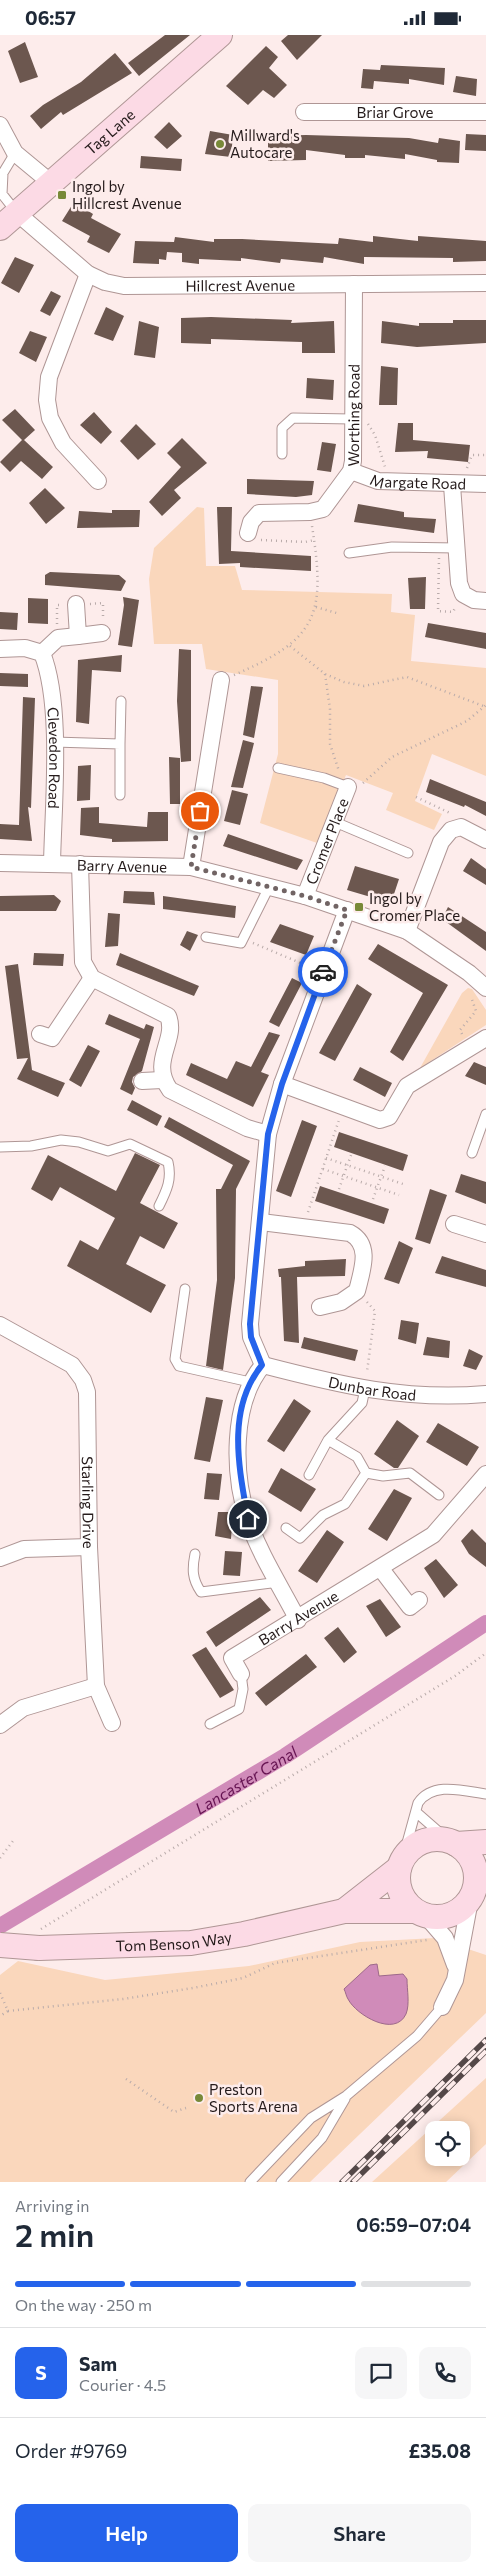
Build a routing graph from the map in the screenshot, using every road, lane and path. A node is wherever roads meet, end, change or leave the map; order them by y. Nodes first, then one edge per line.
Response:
1 (220, 35) edge
2 (304, 112) dead end
3 (486, 113) edge
4 (0, 125) edge
5 (15, 153) junction
6 (50, 182) junction
7 (9, 221) edge
8 (88, 274) junction
9 (486, 283) edge
10 (354, 284) junction
11 (352, 419) junction
12 (282, 454) dead end
13 (486, 455) edge
14 (351, 471) junction
15 (98, 481) dead end
16 (402, 481) junction
17 (457, 484) junction
18 (486, 484) edge
19 (310, 512) junction
20 (248, 533) joint
21 (314, 540) junction
22 (457, 548) junction
23 (349, 553) dead end
24 (486, 601) edge
25 (76, 604) dead end
26 (316, 607) junction
27 (340, 614) dead end
28 (102, 633) dead end
29 (78, 636) junction
30 (290, 646) junction
31 (0, 649) edge
32 (42, 653) junction
33 (324, 674) junction
34 (221, 680) joint
35 (121, 701) dead end
36 (485, 706) edge
37 (54, 742) junction
38 (120, 743) junction
39 (278, 768) dead end
40 (348, 787) junction
41 (120, 795) dead end
42 (416, 797) dead end
43 (335, 821) junction
44 (461, 827) junction
45 (486, 840) edge
46 (408, 853) dead end
47 (0, 863) edge
48 (52, 864) junction
49 (80, 864) junction
50 (191, 867) junction
51 (269, 887) junction
52 (305, 896) junction
53 (347, 910) junction
54 (407, 931) junction
55 (206, 937) dead end
56 (244, 939) junction
57 (323, 973) junction
58 (468, 973) junction
59 (92, 978) junction
60 (486, 988) edge
61 (40, 1034) dead end
62 (486, 1038) edge
63 (466, 1050) junction
64 (162, 1080) junction
65 (142, 1081) dead end
66 (282, 1084) junction
67 (344, 1107) junction
68 (486, 1114) edge
69 (268, 1134) junction
70 (0, 1147) edge
71 (472, 1153) dead end
72 (350, 1155) dead end
73 (326, 1158) junction
74 (347, 1165) junction
75 (386, 1166) dead end
76 (323, 1169) junction
77 (343, 1176) junction
78 (382, 1177) junction
79 (404, 1184) dead end
80 (377, 1188) junction
81 (339, 1189) dead end
82 (399, 1195) dead end
83 (373, 1199) dead end
84 (160, 1206) dead end
85 (261, 1222) junction
86 (454, 1222) dead end
87 (303, 1227) junction
88 (486, 1234) edge
89 (185, 1289) dead end
90 (357, 1291) junction
91 (320, 1307) dead end
92 (0, 1325) edge
93 (262, 1365) junction
94 (250, 1382) junction
95 (365, 1389) junction
96 (486, 1394) edge
97 (328, 1440) junction
98 (366, 1473) junction
99 (486, 1473) edge
100 (309, 1475) dead end
101 (439, 1495) dead end
102 (286, 1528) dead end
103 (89, 1547) junction
104 (195, 1554) dead end
105 (0, 1558) edge
106 (381, 1569) junction
107 (278, 1582) junction
108 (419, 1600) dead end
109 (298, 1620) junction
110 (486, 1653) edge
111 (241, 1674) joint
112 (96, 1686) junction
113 (112, 1723) dead end
114 (210, 1724) dead end
115 (0, 1725) edge
116 (486, 1794) edge
117 (416, 1813) junction
118 (13, 1841) dead end
119 (452, 1842) junction
120 (486, 1842) edge
121 (0, 1859) edge
122 (400, 1864) junction
123 (477, 1888) edge
124 (344, 1911) junction
125 (420, 1914) junction
126 (446, 1938) junction
127 (36, 1940) junction
128 (0, 1945) edge
129 (456, 1970) junction
130 (0, 1993) edge
131 (442, 2007) joint
132 (8, 2011) junction
133 (0, 2016) edge
134 (126, 2079) dead end
135 (346, 2097) junction
136 (186, 2108) dead end
137 (252, 2181) edge
138 (281, 2182) edge

1 - 6 main road, Tag Lane
2 - 3 street, Briar Grove
4 - 5 street
5 - 6 street
5 - 7 lane
6 - 7 main road, Tag Lane
7 - 8 street, Hillcrest Avenue
8 - 10 street, Hillcrest Avenue
8 - 15 street
9 - 10 street, Hillcrest Avenue
10 - 11 street, Worthing Road
11 - 12 lane
11 - 14 street, Worthing Road
11 - 16 path
13 - 17 path
14 - 16 street, Margate Road
14 - 19 street, Worthing Road
16 - 17 street, Margate Road
17 - 18 street, Margate Road
17 - 22 street
19 - 20 street, Worthing Road
19 - 21 path
20 - 21 path
21 - 26 path
22 - 23 lane
22 - 24 street
25 - 29 street
26 - 27 path
26 - 30 path
28 - 29 street
29 - 32 street
30 - 33 path
30 - 34 path
31 - 32 street
32 - 37 street, Clevedon Road
33 - 36 path
33 - 40 path
34 - 50 street
35 - 38 lane
36 - 40 path
37 - 38 lane
37 - 48 street, Clevedon Road
38 - 41 lane
39 - 40 lane
40 - 43 street, Cromer Place
42 - 44 path
43 - 46 lane
43 - 52 street, Cromer Place
44 - 45 street
44 - 54 street
47 - 48 street, Barry Avenue
48 - 49 street, Barry Avenue
49 - 50 street, Barry Avenue
49 - 59 street
50 - 51 street, Barry Avenue
51 - 52 street, Barry Avenue
51 - 56 lane
52 - 53 street, Barry Avenue
53 - 54 street, Barry Avenue
53 - 57 street
54 - 58 street, Barry Avenue
55 - 56 lane
56 - 57 path
57 - 66 street
58 - 60 street, Barry Avenue
58 - 63 path
59 - 61 street
59 - 64 street
62 - 63 street
63 - 67 street
64 - 65 street
64 - 69 street
66 - 67 street
66 - 69 street
67 - 73 path
68 - 71 lane
69 - 85 street
70 - 84 lane
72 - 74 path
73 - 74 path
73 - 76 path
74 - 77 path
74 - 78 path
75 - 78 path
76 - 77 path
76 - 87 path
77 - 80 path
77 - 81 path
78 - 79 path
78 - 80 path
80 - 82 path
80 - 83 path
85 - 87 street
85 - 93 street
86 - 88 street
87 - 90 street
89 - 94 lane
90 - 91 street
90 - 95 path
92 - 103 street, Starling Drive
93 - 94 street
93 - 95 street, Dunbar Road
94 - 107 street
95 - 96 street, Dunbar Road
95 - 97 lane
97 - 98 lane
97 - 100 lane
98 - 101 lane
98 - 102 lane
99 - 106 street, Barry Avenue
103 - 105 street
103 - 112 street, Starling Drive
104 - 107 lane
106 - 108 street
106 - 109 street, Barry Avenue
107 - 109 street
109 - 111 street, Barry Avenue
110 - 127 path
111 - 114 lane
112 - 113 street, Starling Drive
112 - 115 street
116 - 117 lane
117 - 119 lane
117 - 122 lane
118 - 121 path
119 - 120 main road
119 - 122 main road
119 - 123 main road
122 - 124 main road, Tom Benson Way
122 - 125 main road
123 - 125 main road
123 - 129 street
124 - 125 main road, Tom Benson Way
124 - 127 main road, Tom Benson Way
125 - 126 street
126 - 129 street
126 - 132 path
127 - 128 main road, Tom Benson Way, bridge
129 - 131 street
130 - 132 path
131 - 135 lane
132 - 133 path
134 - 136 path
135 - 137 lane
135 - 138 lane

